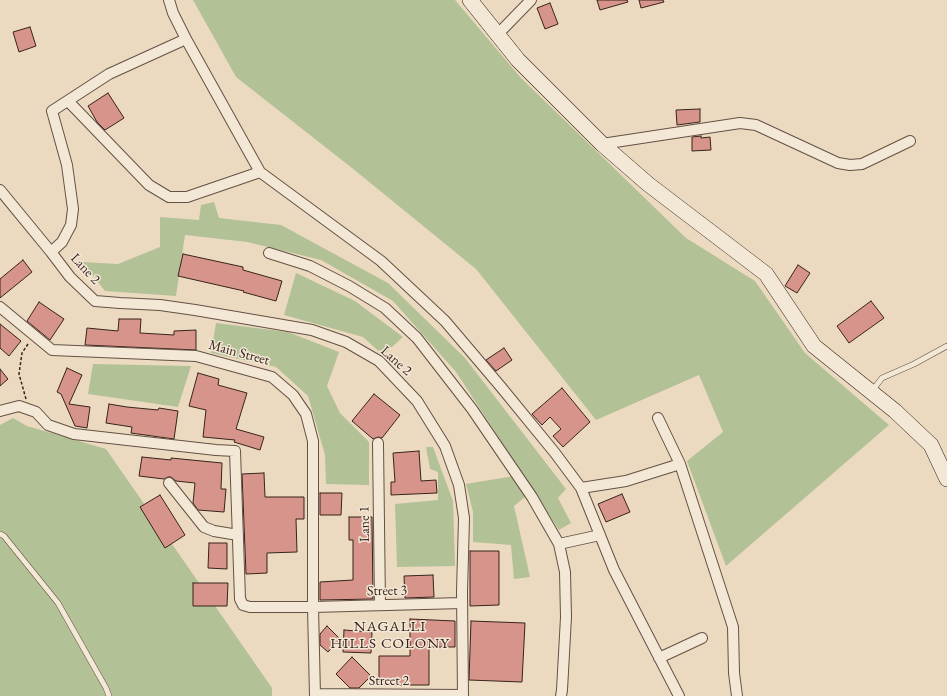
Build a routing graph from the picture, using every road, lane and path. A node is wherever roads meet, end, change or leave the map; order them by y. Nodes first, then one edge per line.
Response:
1 (169, 0) edge
2 (470, 0) edge
3 (531, 0) edge
4 (498, 34) junction
5 (186, 39) junction
6 (68, 101) junction
7 (910, 141) dead end
8 (602, 144) junction
9 (260, 172) junction
10 (0, 190) edge
11 (51, 252) junction
12 (268, 253) dead end
13 (0, 307) edge
14 (33, 335) junction
15 (947, 346) edge
16 (871, 392) junction
17 (29, 409) junction
18 (0, 411) edge
19 (658, 418) dead end
20 (378, 443) dead end
21 (680, 464) junction
22 (947, 479) edge
23 (169, 483) dead end
24 (581, 488) junction
25 (0, 534) edge
26 (238, 535) junction
27 (600, 535) junction
28 (559, 544) junction
29 (462, 603) junction
30 (380, 604) junction
31 (313, 607) junction
32 (702, 638) dead end
33 (659, 658) junction
34 (315, 695) edge
35 (402, 695) edge
36 (109, 696) edge
37 (463, 696) edge
38 (561, 696) edge
39 (680, 696) edge
40 (737, 696) edge

1 - 5 street
2 - 4 street
3 - 4 street
4 - 8 street
5 - 6 street
5 - 9 street
6 - 9 street
6 - 11 street
7 - 8 street
8 - 16 street
9 - 24 street
10 - 11 street, Lane 2
11 - 29 street, Lane 2
12 - 28 street
13 - 14 street, Main Street
14 - 17 path
14 - 31 street, Main Street
15 - 16 lane
16 - 22 street
17 - 18 street
17 - 26 street
19 - 21 street
20 - 30 street, Lane 1
21 - 24 street
21 - 40 street
23 - 26 street
24 - 27 street
25 - 36 lane
26 - 31 street, Street 3
27 - 28 street
27 - 33 street
28 - 38 street
29 - 30 street, Street 3
29 - 37 street, Lane 2
30 - 31 street, Street 3
31 - 34 street, Main Street
32 - 33 street
33 - 39 street
34 - 35 street, Street 2
35 - 37 street, Street 2

